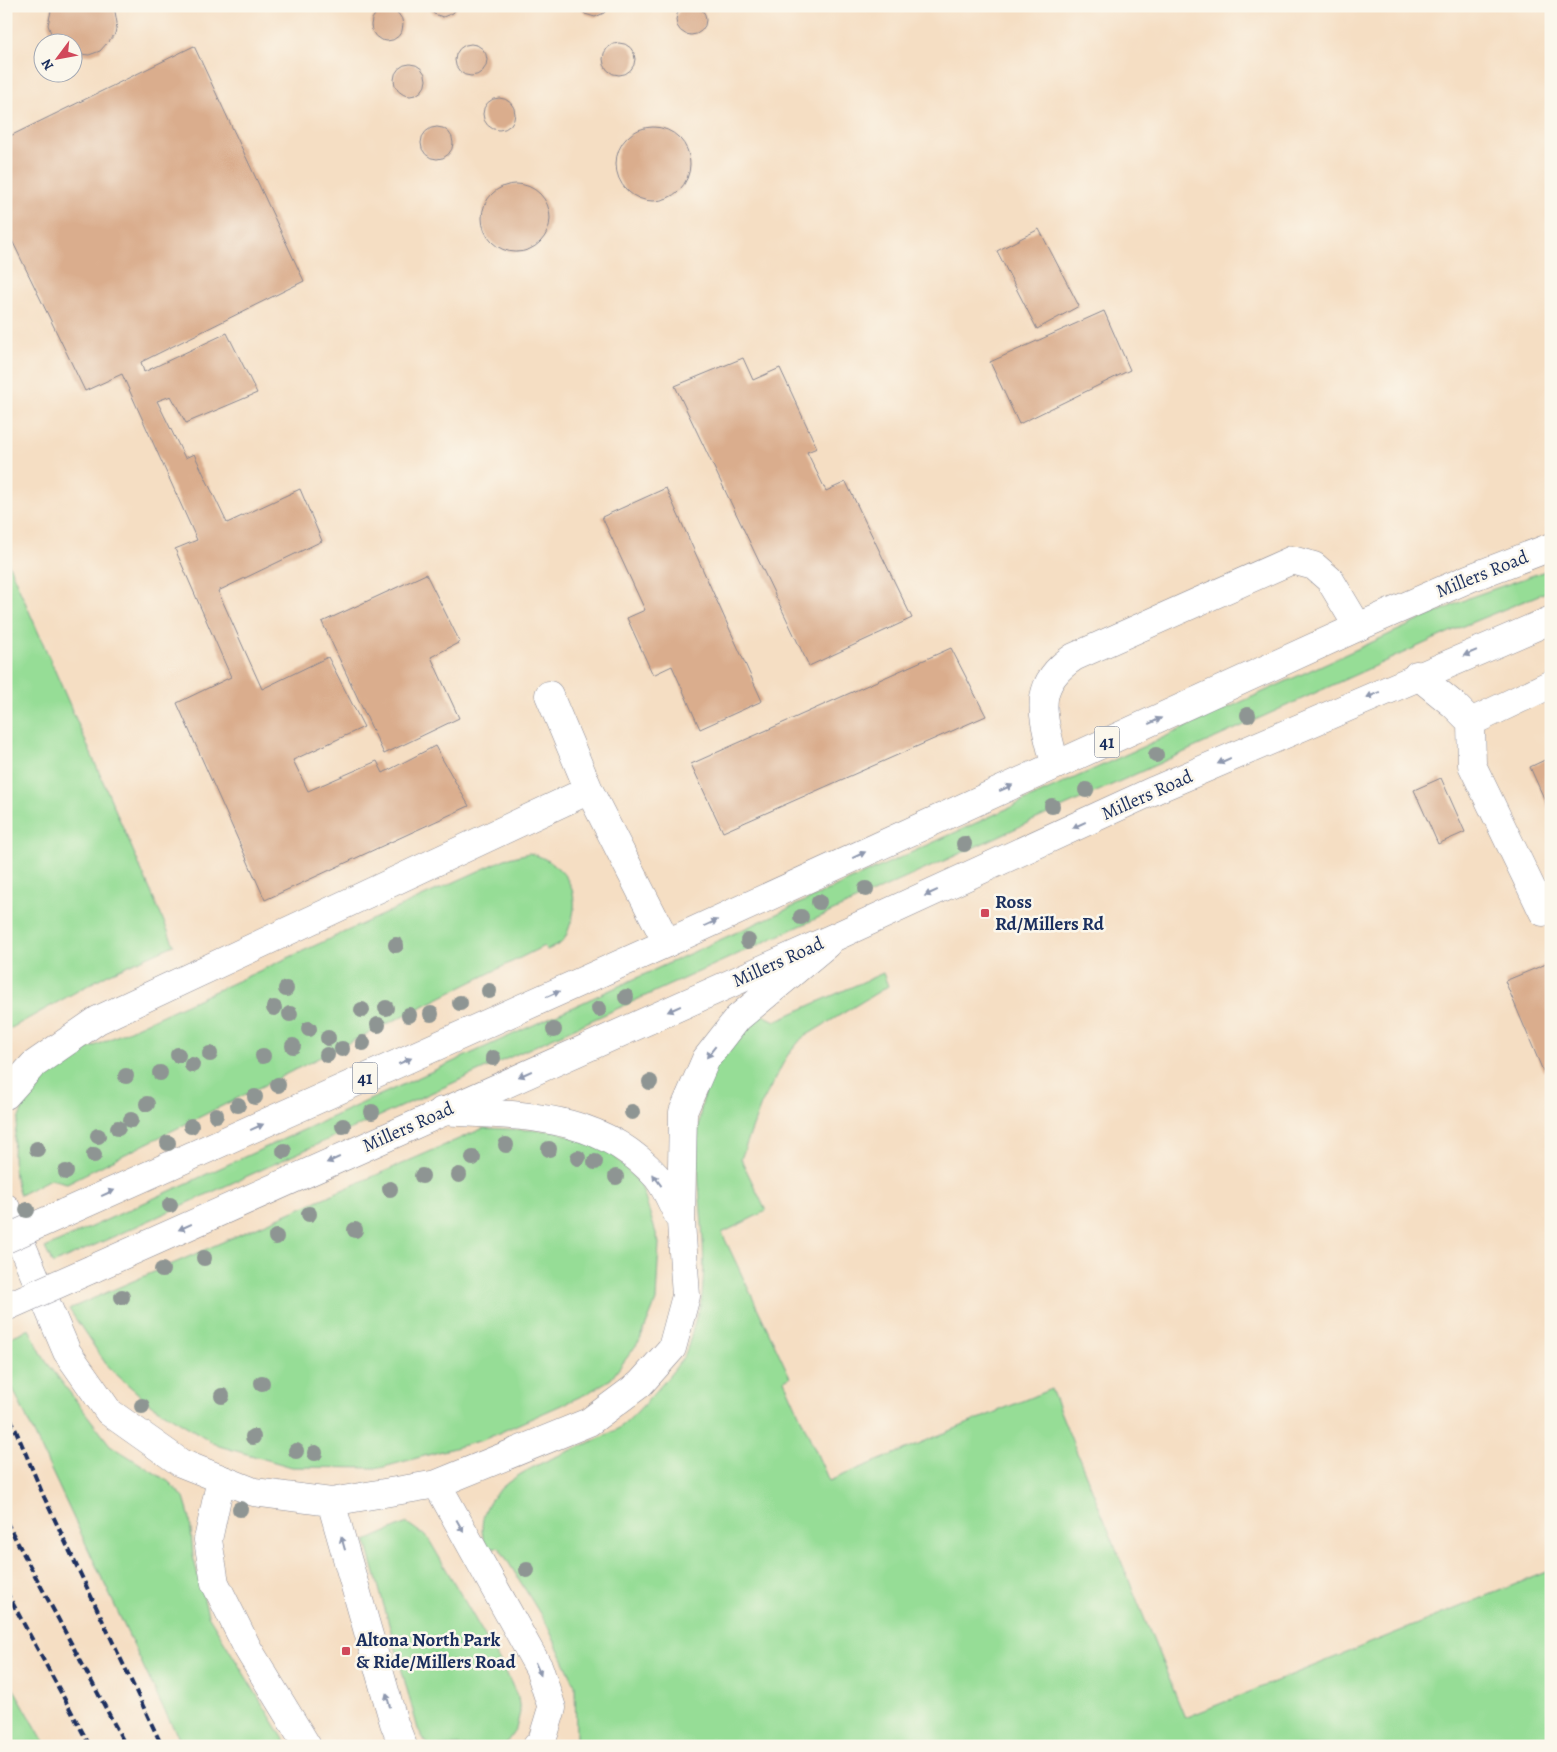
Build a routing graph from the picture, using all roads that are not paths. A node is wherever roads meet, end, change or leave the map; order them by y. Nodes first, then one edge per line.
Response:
1 (1551, 547) edge
2 (1551, 620) edge
3 (1358, 627) junction
4 (1417, 675) junction
5 (1551, 684) edge
6 (549, 695) dead end
7 (1471, 722) junction
8 (1055, 765) junction
9 (589, 790) junction
10 (1551, 909) edge
11 (836, 936) junction
12 (666, 943) junction
13 (6, 1095) edge
14 (442, 1111) junction
15 (6, 1208) edge
16 (681, 1222) junction
17 (6, 1240) edge
18 (6, 1307) edge
19 (221, 1479) junction
20 (437, 1484) junction
21 (331, 1502) junction
22 (307, 1746) edge
23 (403, 1746) edge
24 (537, 1746) edge

1 - 3 main road, Millers Road / 41
2 -> 4 main road, Millers Road
8 -> 3 main road, Millers Road / 41
3 - 8 main road
4 - 7 main road
4 -> 11 main road, Millers Road
5 - 7 main road
6 - 9 main road
7 - 10 main road
12 -> 8 main road, Millers Road / 41
9 - 12 main road
9 - 13 main road
11 -> 14 main road, Millers Road
11 -> 16 main road
17 -> 12 main road, Millers Road / 41, bridge
16 -> 14 main road
14 -> 18 main road, Millers Road, bridge
15 - 19 main road
16 - 20 main road
19 - 21 main road
19 - 22 main road
20 - 21 main road
20 -> 24 main road
23 -> 21 main road

